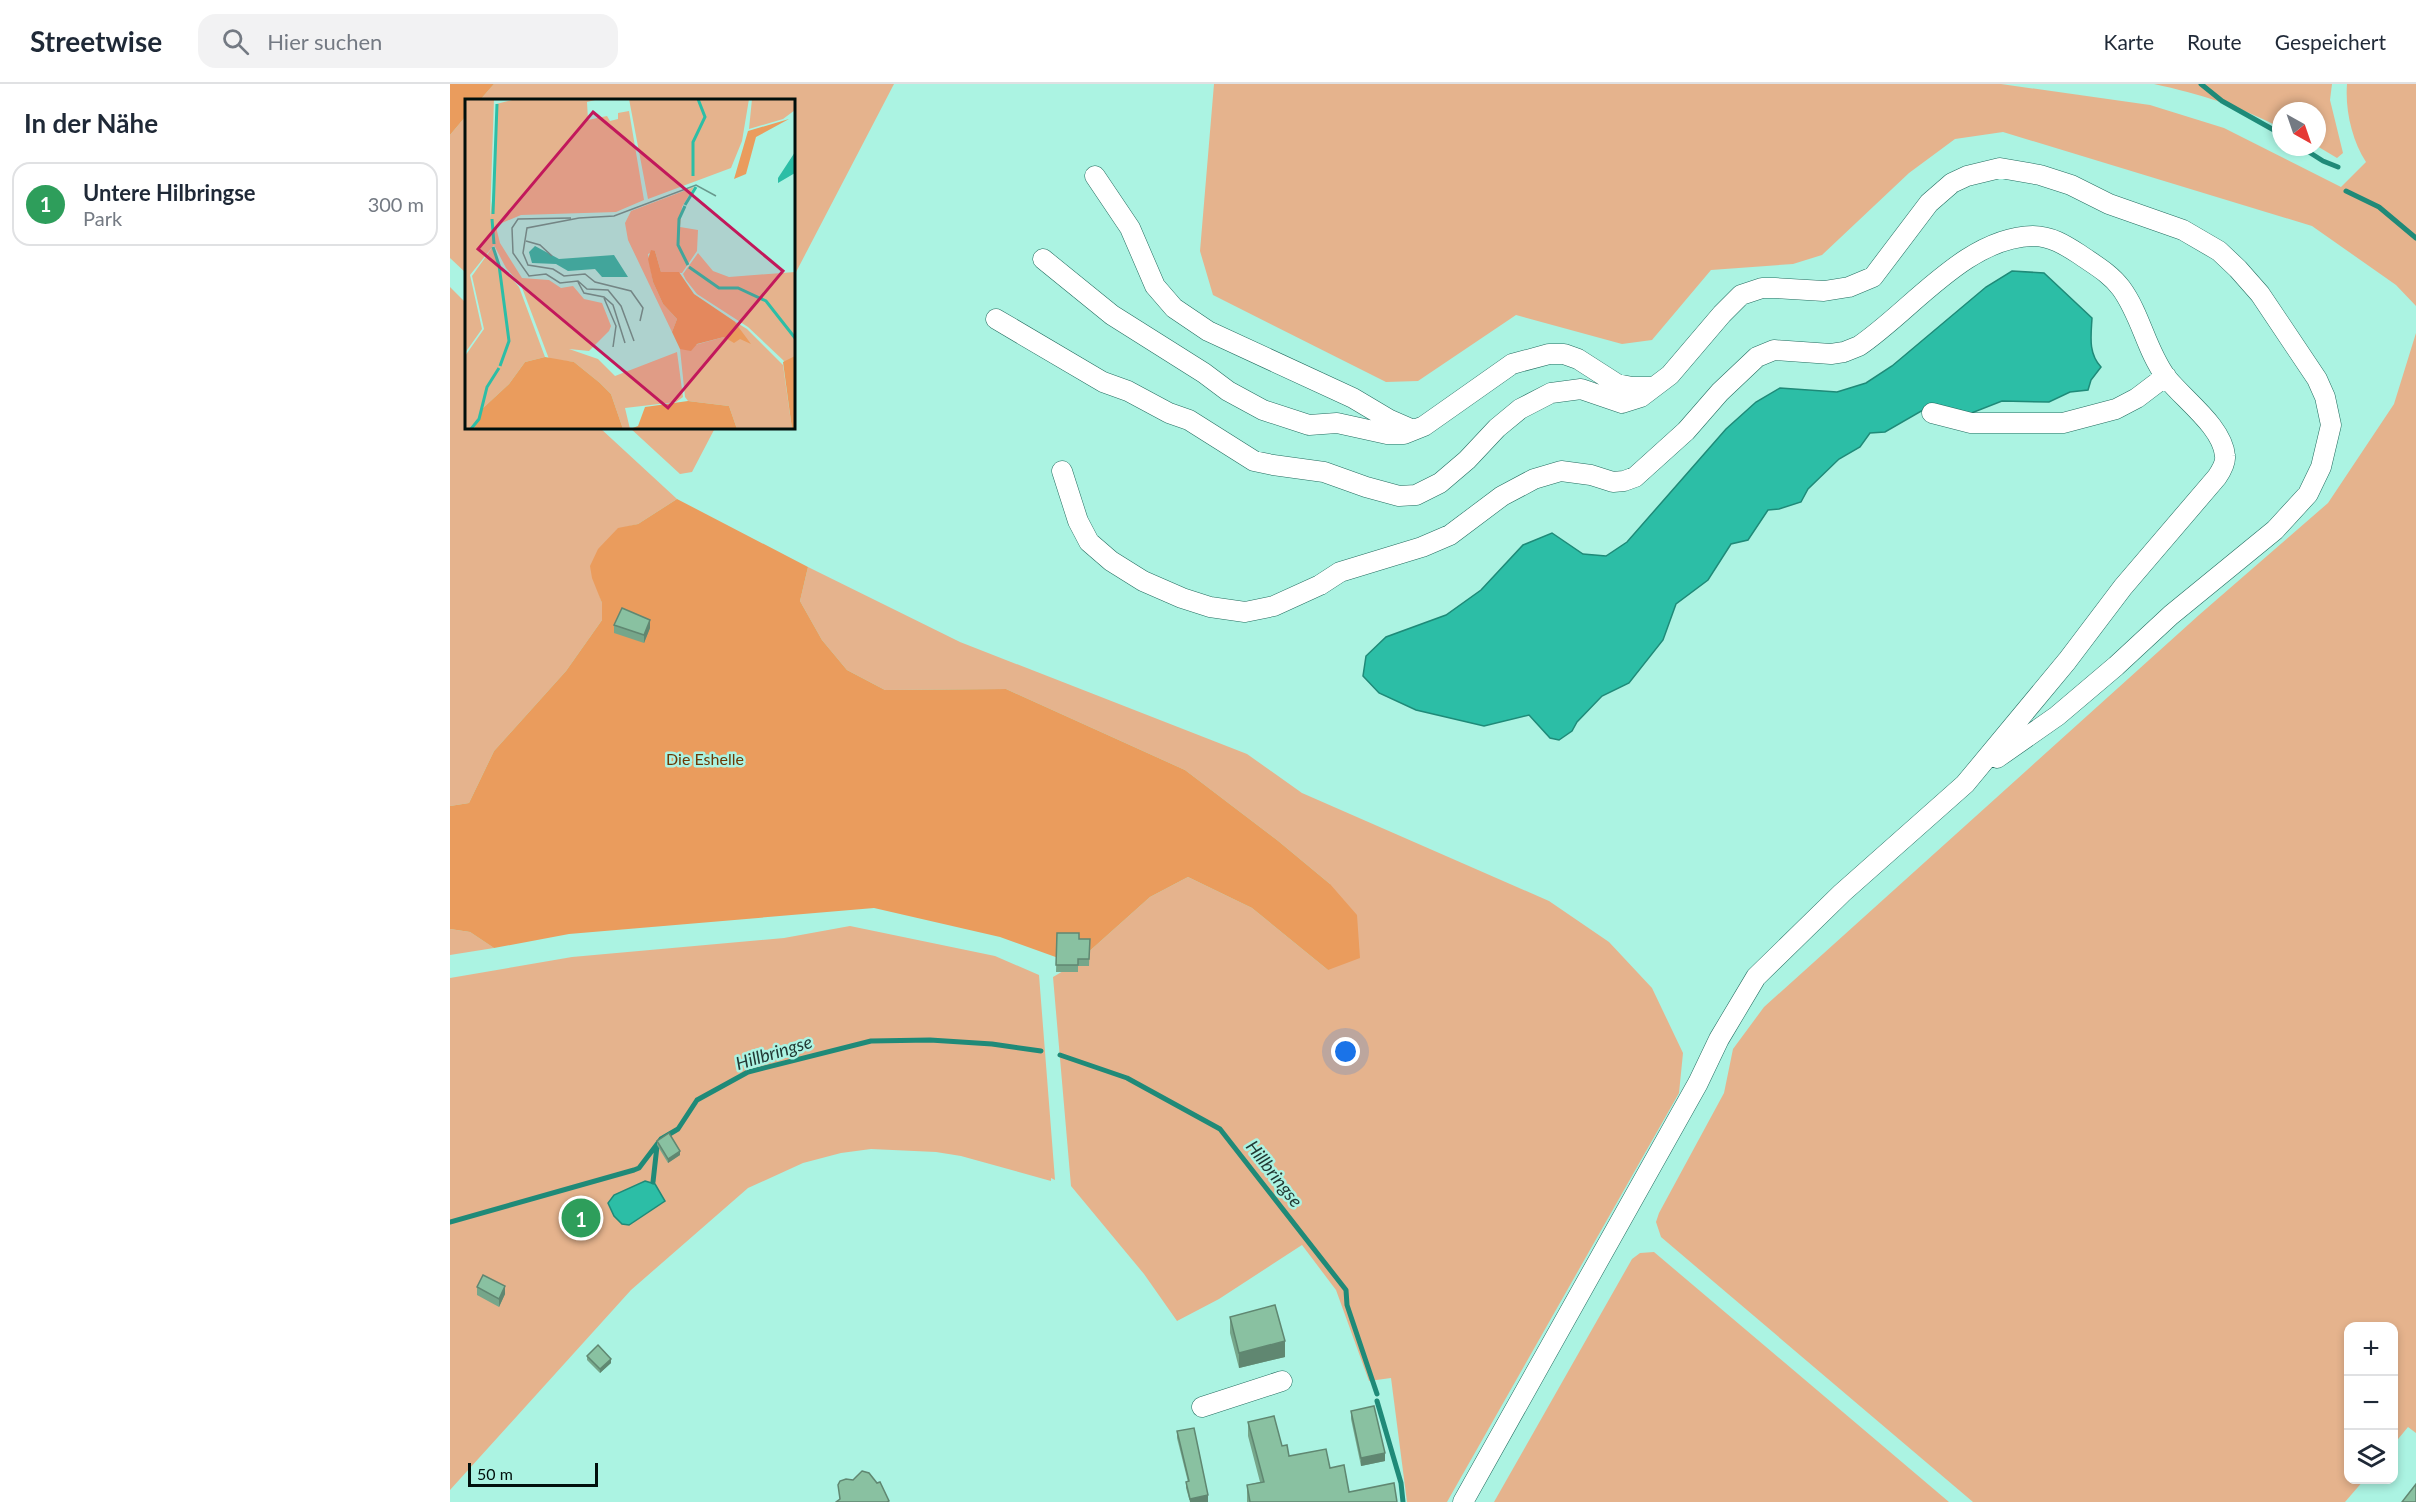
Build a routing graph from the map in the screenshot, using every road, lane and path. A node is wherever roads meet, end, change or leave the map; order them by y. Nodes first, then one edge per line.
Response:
1 (1095, 176) dead end
2 (1043, 259) dead end
3 (996, 319) dead end
4 (2166, 376) junction
5 (1656, 387) junction
6 (1932, 413) dead end
7 (1413, 430) junction
8 (1062, 471) dead end
9 (1965, 784) junction
10 (1282, 1381) dead end
11 (1202, 1407) dead end
12 (1463, 1502) edge

1 - 7 lane
2 - 7 lane
3 - 5 lane
4 - 6 lane
4 - 8 lane
4 - 9 lane
5 - 7 lane
5 - 9 lane
9 - 12 lane
10 - 11 lane

